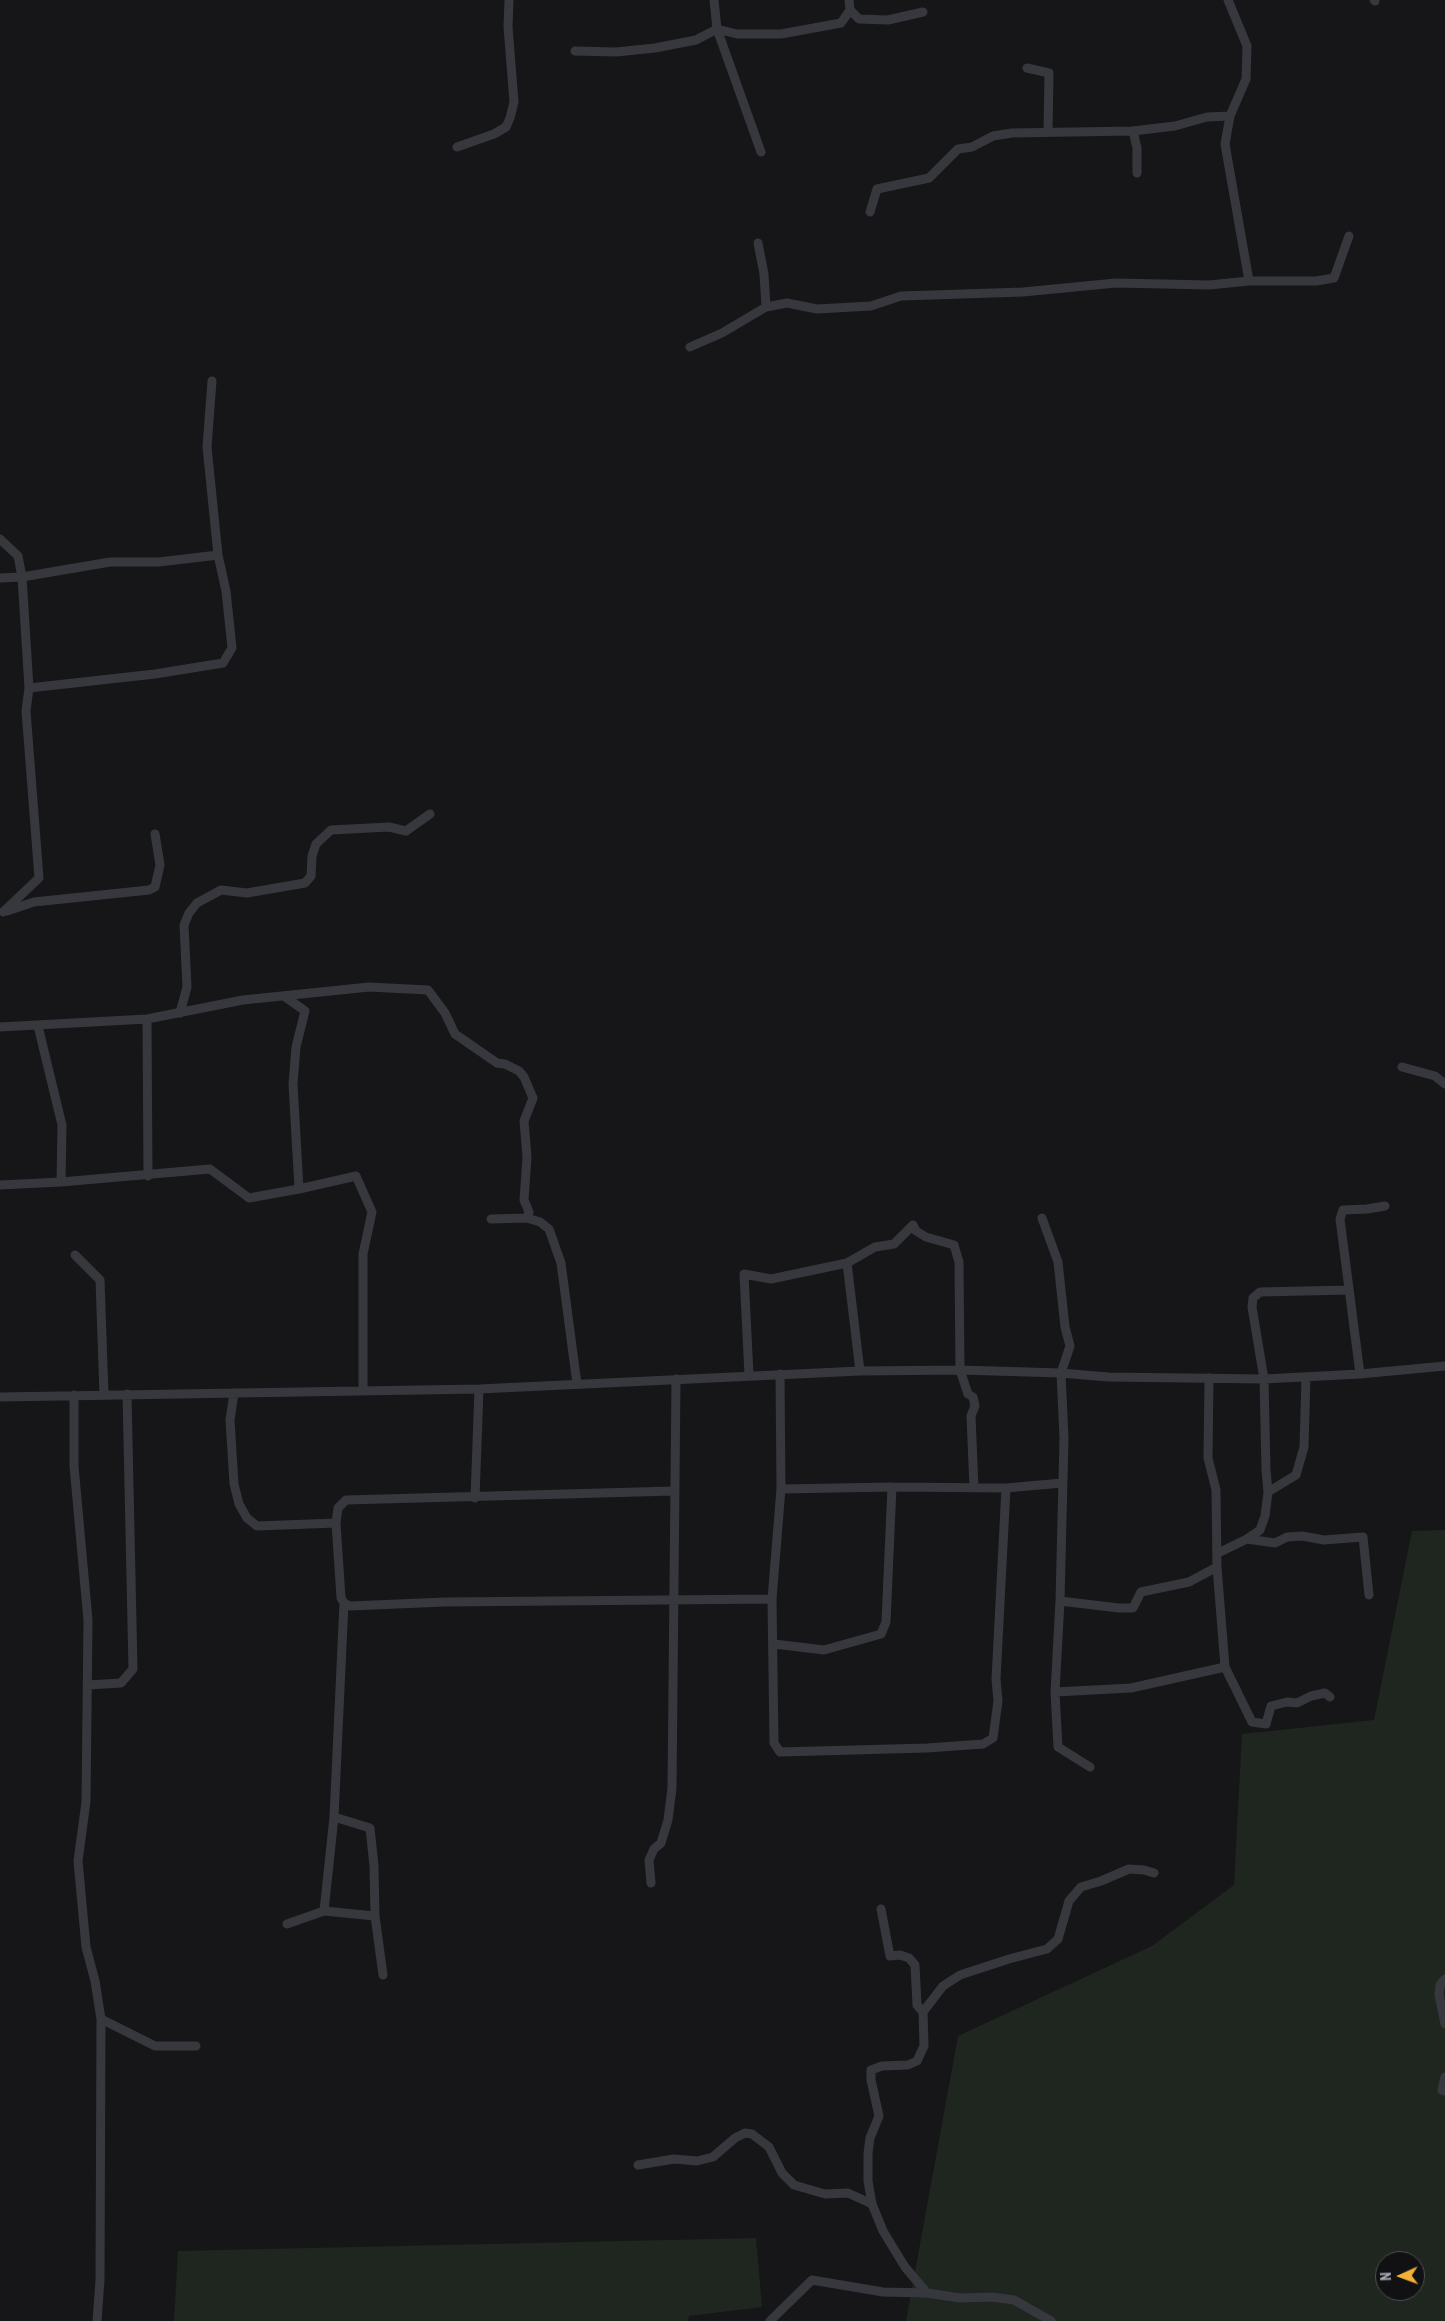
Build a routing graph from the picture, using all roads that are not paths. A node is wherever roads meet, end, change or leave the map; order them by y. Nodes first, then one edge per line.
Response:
1 (509, 0) edge
2 (714, 0) edge
3 (849, 0) edge
4 (1228, 0) edge
5 (850, 10) junction
6 (923, 12) dead end
7 (717, 29) junction
8 (575, 51) dead end
9 (1027, 68) dead end
10 (1230, 116) junction
11 (1133, 131) junction
12 (1048, 132) junction
13 (457, 147) dead end
14 (761, 152) dead end
15 (1137, 173) dead end
16 (870, 212) dead end
17 (1349, 236) dead end
18 (758, 243) dead end
19 (1249, 281) junction
20 (766, 307) junction
21 (690, 347) dead end
22 (212, 381) dead end
23 (0, 539) edge
24 (218, 555) junction
25 (22, 577) junction
26 (0, 578) edge
27 (29, 688) junction
28 (430, 814) dead end
29 (155, 834) dead end
30 (2, 912) edge
31 (284, 996) junction
32 (180, 1013) junction
33 (147, 1019) junction
34 (38, 1026) junction
35 (0, 1028) edge
36 (1402, 1067) dead end
37 (1445, 1084) edge
38 (148, 1176) junction
39 (61, 1182) junction
40 (0, 1185) edge
41 (299, 1189) junction
42 (1385, 1206) dead end
43 (528, 1218) junction
44 (1042, 1218) dead end
45 (491, 1219) dead end
46 (75, 1255) dead end
47 (847, 1263) junction
48 (1349, 1290) junction
49 (1445, 1366) edge
50 (960, 1370) junction
51 (860, 1371) junction
52 (1061, 1373) junction
53 (780, 1374) junction
54 (1360, 1374) junction
55 (749, 1376) junction
56 (1306, 1377) junction
57 (1209, 1378) junction
58 (676, 1379) junction
59 (1264, 1379) junction
60 (576, 1384) junction
61 (479, 1389) junction
62 (363, 1391) junction
63 (234, 1393) junction
64 (127, 1394) junction
65 (74, 1395) junction
66 (104, 1395) junction
67 (0, 1398) edge
68 (1062, 1482) junction
69 (892, 1487) junction
70 (974, 1488) junction
71 (1006, 1488) junction
72 (781, 1489) junction
73 (674, 1491) junction
74 (1268, 1492) junction
75 (475, 1498) junction
76 (336, 1523) junction
77 (1247, 1540) junction
78 (1218, 1553) junction
79 (1217, 1567) junction
80 (1369, 1595) dead end
81 (672, 1599) junction
82 (772, 1599) junction
83 (1060, 1601) junction
84 (344, 1604) junction
85 (774, 1644) junction
86 (1225, 1667) junction
87 (88, 1685) junction
88 (1055, 1692) junction
89 (1330, 1697) dead end
90 (1090, 1767) dead end
91 (334, 1817) junction
92 (1154, 1873) dead end
93 (651, 1883) dead end
94 (881, 1909) dead end
95 (324, 1911) junction
96 (375, 1916) junction
97 (288, 1924) dead end
98 (383, 1975) dead end
99 (1445, 1980) edge
100 (923, 2012) junction
101 (101, 2019) junction
102 (1445, 2024) edge
103 (196, 2046) dead end
104 (1445, 2077) edge
105 (1445, 2091) edge
106 (638, 2165) dead end
107 (872, 2204) junction
108 (928, 2293) junction
109 (97, 2321) edge
110 (770, 2321) edge
111 (1051, 2321) edge

1 - 13 street
2 - 7 street
3 - 5 street
4 - 10 street
5 - 6 street
5 - 7 street
7 - 8 street
7 - 14 street
9 - 12 street
10 - 11 street
10 - 19 street
11 - 12 street
11 - 15 street
12 - 16 street
17 - 19 street
18 - 20 street
19 - 20 street
20 - 21 street
22 - 24 street
23 - 25 street
24 - 25 street
24 - 27 street
25 - 26 street
25 - 27 street
27 - 30 street
28 - 32 street
29 - 30 street
31 - 32 street
31 - 41 street
31 - 43 street
32 - 33 street
33 - 34 street
33 - 38 street
34 - 35 street
34 - 39 street
36 - 37 street
38 - 39 street
38 - 41 street
39 - 40 street
41 - 62 street
42 - 48 street
43 - 45 street
43 - 60 street
44 - 52 street
46 - 66 street
47 - 50 street
47 - 51 street
47 - 55 street
48 - 54 street
48 - 59 street
49 - 54 street
50 - 51 street
50 - 52 street
50 - 70 street
51 - 53 street
52 - 57 street
52 - 68 street
53 - 55 street
53 - 72 street
54 - 56 street
55 - 58 street
56 - 59 street
56 - 74 street
57 - 59 street
57 - 78 street
58 - 60 street
58 - 73 street
59 - 74 street
60 - 61 street
61 - 62 street
61 - 75 street
62 - 63 street
63 - 64 street
63 - 76 street
64 - 66 street
64 - 87 street
65 - 66 street
65 - 67 street
65 - 87 street
68 - 71 street
68 - 83 street
69 - 70 street
69 - 72 street
69 - 85 street
70 - 71 street
71 - 85 street
72 - 82 street
73 - 75 street
73 - 81 street
74 - 77 street
75 - 76 street
76 - 84 street
77 - 78 street
77 - 80 street
78 - 79 street
79 - 83 street
79 - 86 street
81 - 82 street
81 - 84 street
81 - 93 street
82 - 85 street
83 - 88 street
84 - 91 street
86 - 88 street
86 - 89 street
87 - 101 street
88 - 90 street
91 - 95 street
91 - 96 street
92 - 100 street
94 - 100 street
95 - 96 street
95 - 97 street
96 - 98 street
99 - 102 street
100 - 107 street
101 - 103 street
101 - 109 street
104 - 105 street
106 - 107 street
107 - 108 street
108 - 110 street
108 - 111 street

